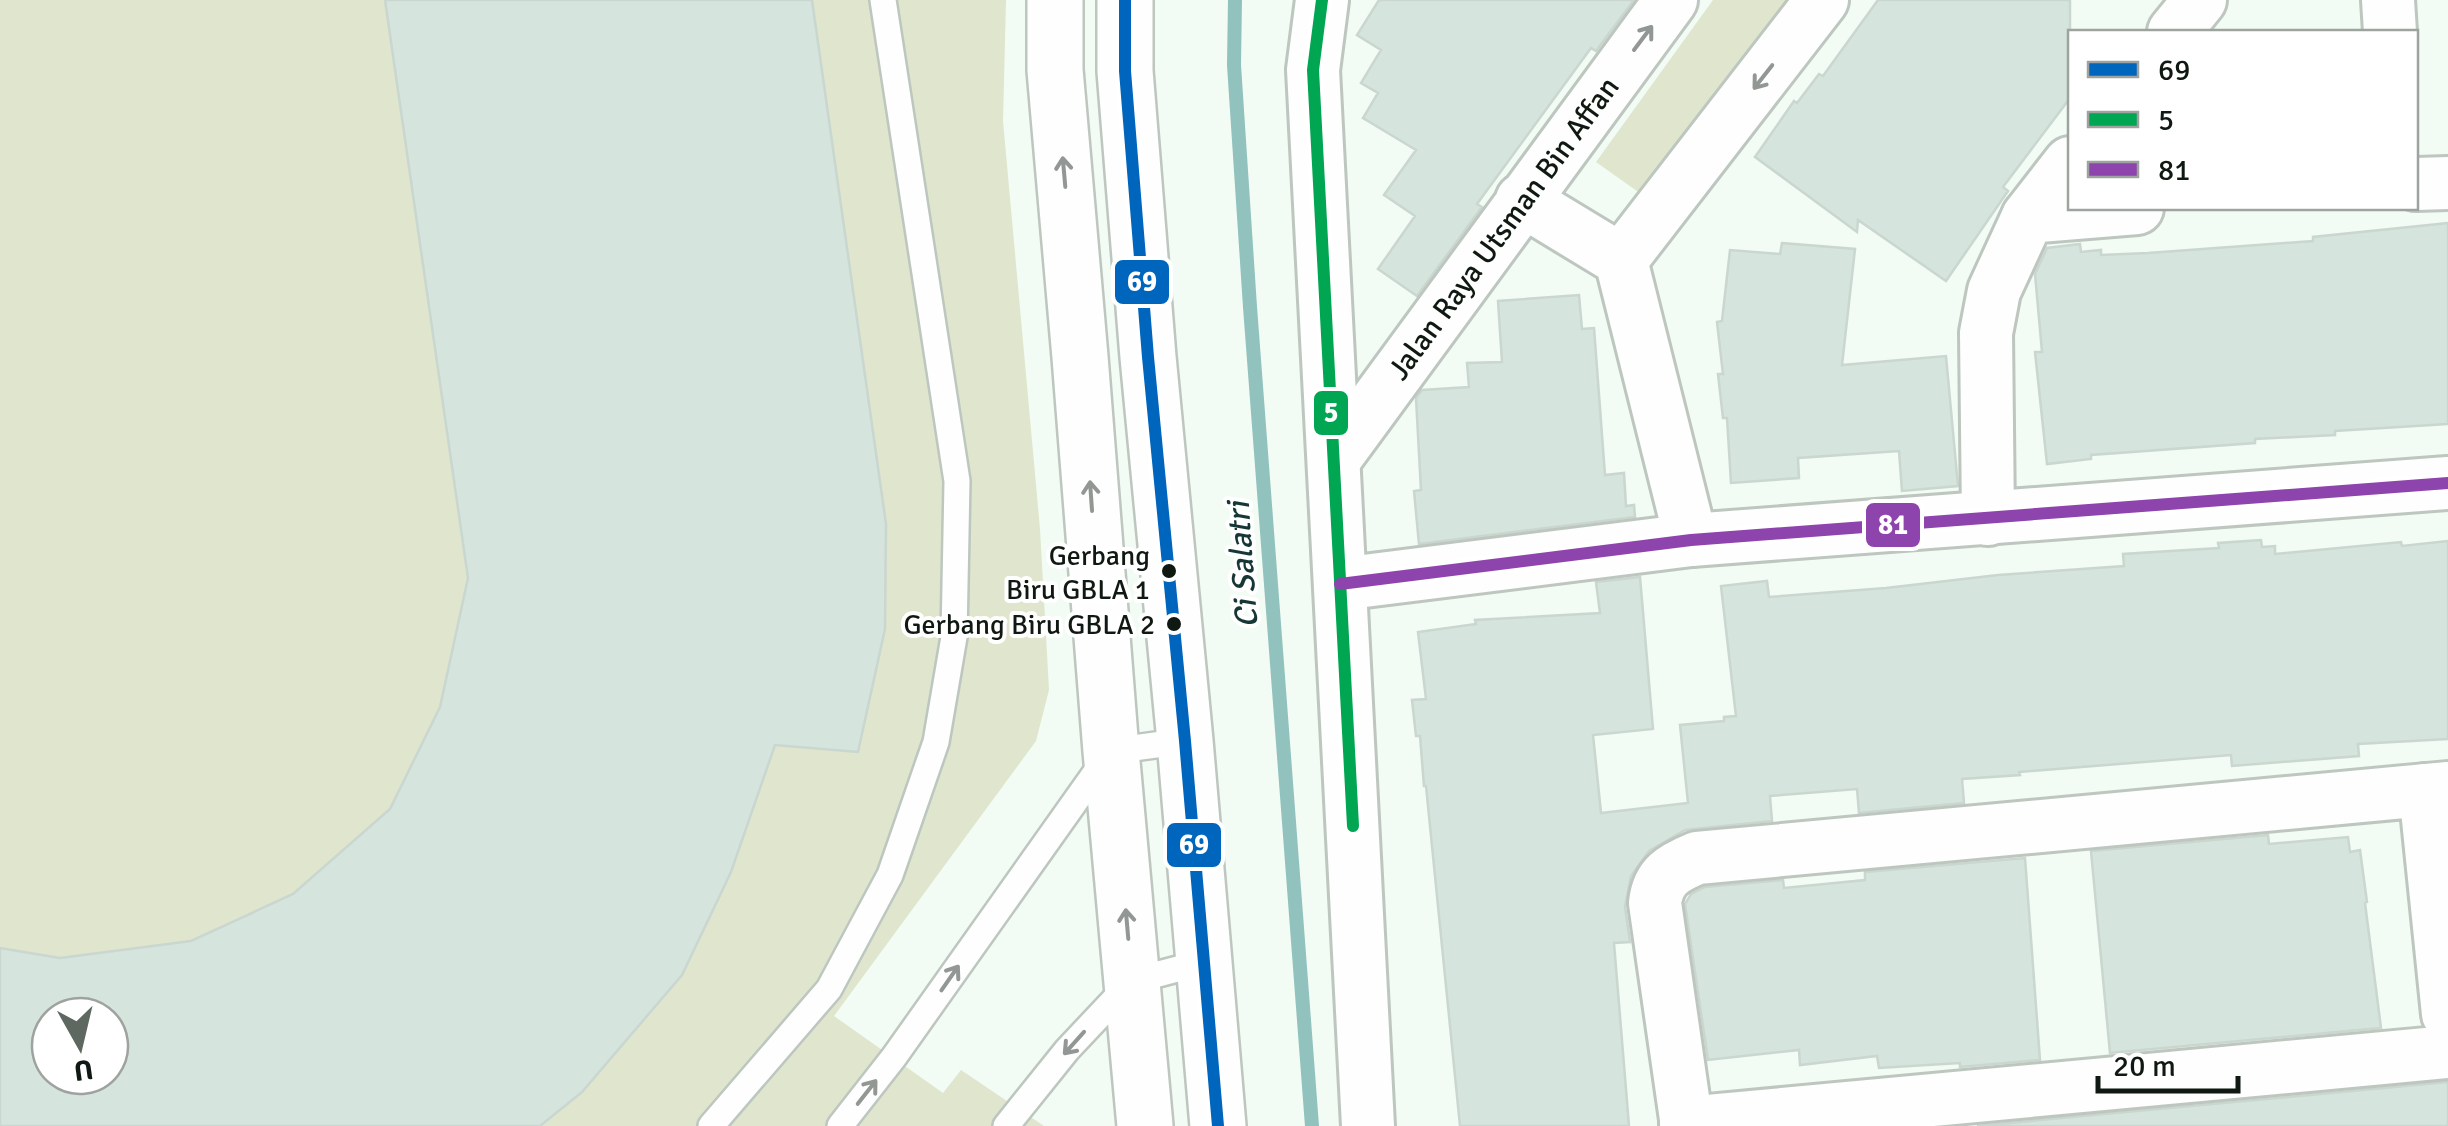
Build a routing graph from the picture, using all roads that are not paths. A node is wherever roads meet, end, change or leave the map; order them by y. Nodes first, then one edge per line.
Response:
1 (883, 0) edge
2 (1054, 0) edge
3 (1124, 0) edge
4 (1322, 0) edge
5 (1672, 0) edge
6 (1822, 0) edge
7 (2200, 0) edge
8 (2388, 0) edge
9 (2176, 30) edge
10 (2390, 30) edge
11 (2068, 166) edge
12 (2448, 183) edge
13 (2418, 184) edge
14 (1522, 200) junction
15 (2112, 210) edge
16 (2028, 217) junction
17 (1621, 260) junction
18 (1335, 458) junction
19 (2448, 483) edge
20 (1988, 519) junction
21 (1691, 540) junction
22 (1340, 584) junction
23 (1185, 741) junction
24 (1111, 751) junction
25 (2437, 789) edge
26 (1204, 962) junction
27 (1132, 981) junction
28 (2448, 1014) edge
29 (2448, 1052) edge
30 (720, 1123) edge
31 (1686, 1124) edge
32 (840, 1126) edge
33 (1006, 1126) edge
34 (1145, 1126) edge
35 (1218, 1126) edge
36 (1368, 1126) edge

1 - 30 lane
24 -> 2 street
3 - 23 street
4 - 18 street
14 -> 5 street, Jalan Raya Utsman Bin Affan
6 -> 17 street
7 - 9 street
8 - 10 street
11 - 16 street
12 - 13 street
14 - 17 street
14 - 18 street, Jalan Raya Utsman Bin Affan
15 - 16 street
16 - 20 street
17 - 21 street
18 - 22 street
19 - 20 street
20 - 21 street
21 - 22 street
22 - 36 street
23 - 24 lane
23 - 26 street
27 -> 24 street
32 -> 24 lane
25 - 28 street
25 - 31 street
26 - 27 lane
26 - 35 street
27 -> 33 lane
27 - 34 street
29 - 31 street

